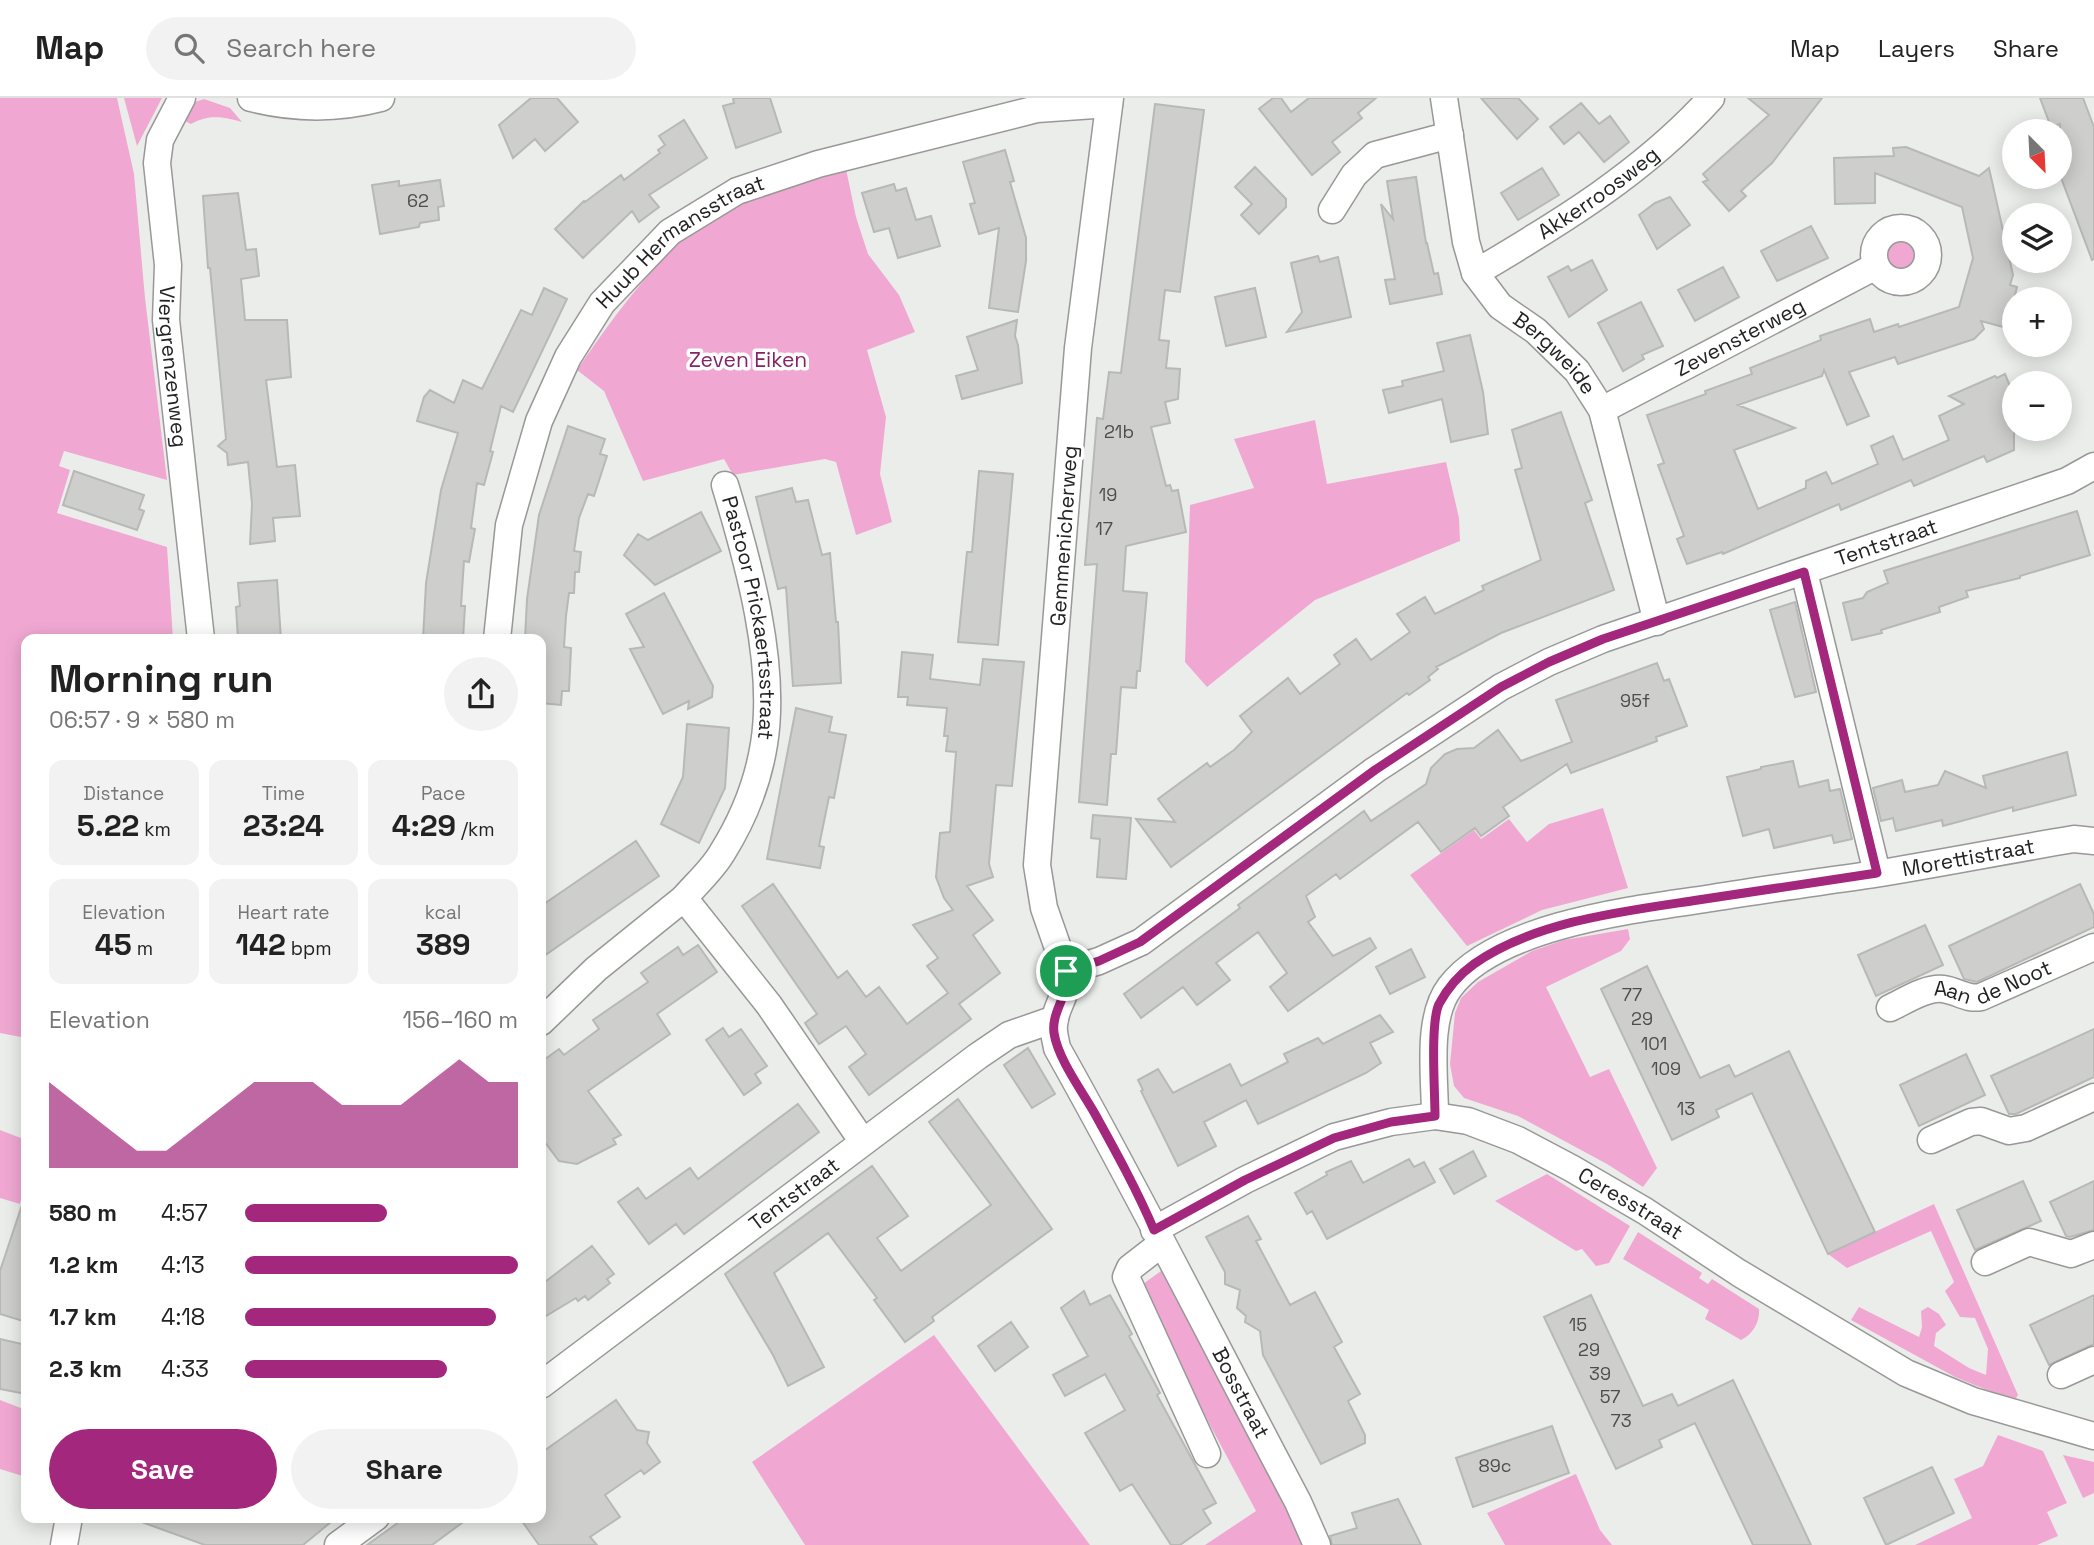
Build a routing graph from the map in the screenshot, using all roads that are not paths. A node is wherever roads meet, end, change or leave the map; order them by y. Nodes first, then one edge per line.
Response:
1 (182, 98) edge
2 (251, 98) edge
3 (381, 98) edge
4 (1444, 98) edge
5 (1710, 98) edge
6 (1109, 101) edge
7 (1450, 135) junction
8 (1332, 210) dead end
9 (1876, 265) dead end
10 (1475, 273) junction
11 (1602, 410) junction
12 (2094, 466) edge
13 (725, 485) dead end
14 (1804, 572) junction
15 (1657, 622) junction
16 (200, 634) edge
17 (498, 634) edge
18 (2094, 841) edge
19 (1877, 873) junction
20 (684, 898) junction
21 (2094, 947) edge
22 (1066, 971) junction
23 (1890, 1008) dead end
24 (546, 1017) edge
25 (1055, 1019) junction
26 (2094, 1097) edge
27 (1435, 1116) junction
28 (1931, 1140) dead end
29 (863, 1142) junction
30 (1158, 1237) junction
31 (2094, 1245) edge
32 (1985, 1262) dead end
33 (2094, 1360) edge
34 (2061, 1375) dead end
35 (546, 1381) edge
36 (2094, 1436) edge
37 (1207, 1454) dead end
38 (68, 1523) edge
39 (368, 1523) edge
40 (64, 1545) edge
41 (338, 1545) edge
42 (1317, 1545) edge

1 - 16 street, Viergrenzenweg
2 - 3 street
4 - 7 street, Bergweide
5 - 10 street, Akkerroosweg
6 - 17 street, Huub Hermansstraat
6 - 22 street, Gemmenicherweg
7 - 8 street
7 - 10 street, Bergweide
9 - 11 street, Zevensterweg
10 - 11 street, Bergweide
11 - 15 street, Bergweide
12 - 14 street, Tentstraat
13 - 20 street, Pastoor Prickaertsstraat
14 - 15 street, Tentstraat
14 - 19 street
15 - 22 street, Tentstraat
18 - 19 street, Morettistraat
19 - 27 street, Morettistraat
20 - 24 street, Pastoor Prickaertsstraat
20 - 29 street
21 - 23 street, Aan de Noot
22 - 25 street
25 - 29 street, Tentstraat
25 - 30 street, Bosstraat
26 - 28 street
27 - 30 street, Ceresstraat
27 - 36 street, Ceresstraat
29 - 35 street, Tentstraat
30 - 37 street
30 - 42 street, Bosstraat
31 - 32 street
33 - 34 street
38 - 40 street
39 - 41 street

